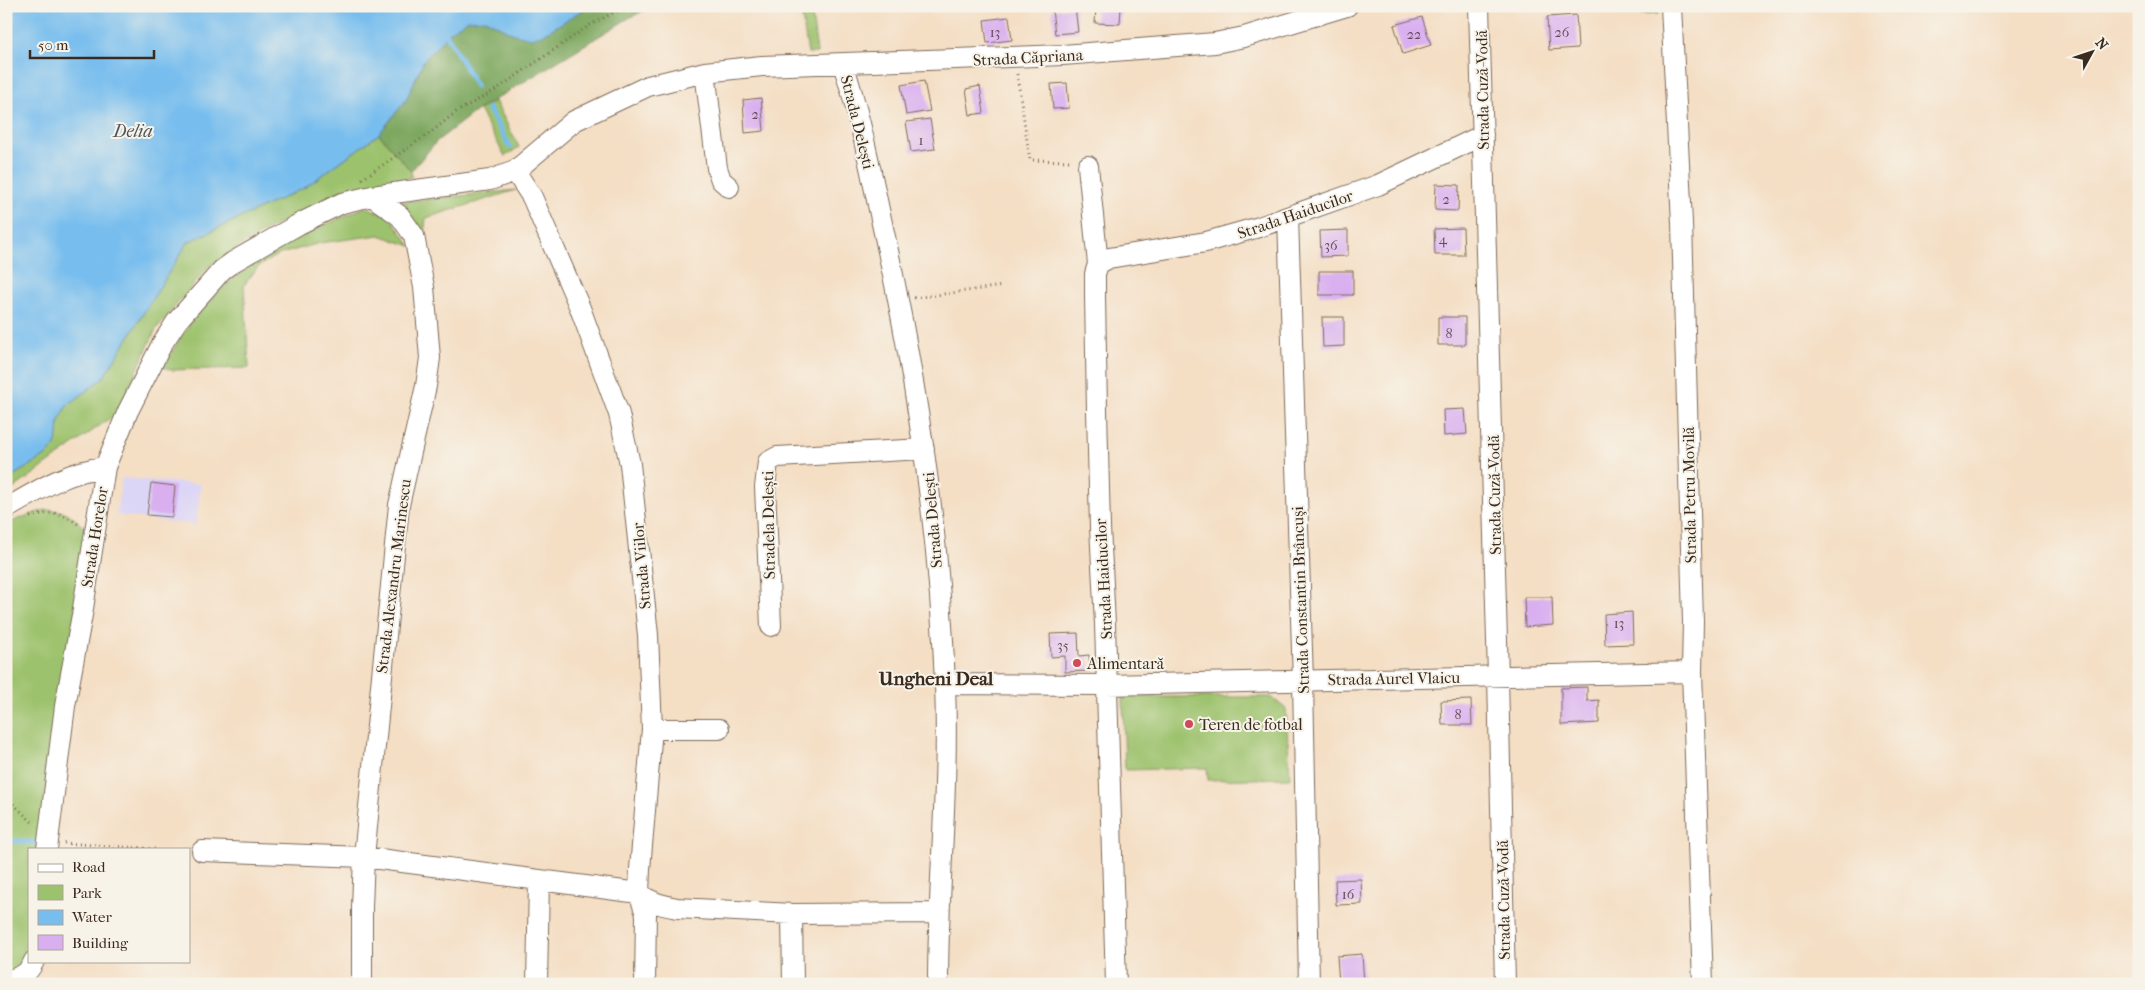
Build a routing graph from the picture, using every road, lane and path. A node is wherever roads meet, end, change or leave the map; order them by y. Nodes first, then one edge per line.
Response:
1 (626, 6) edge
2 (1347, 6) edge
3 (1479, 6) edge
4 (1671, 6) edge
5 (1015, 58) junction
6 (843, 64) junction
7 (705, 72) junction
8 (1483, 134) junction
9 (1088, 166) joint
10 (515, 171) junction
11 (729, 187) dead end
12 (366, 188) junction
13 (1288, 217) junction
14 (1098, 264) junction
15 (1002, 286) dead end
16 (898, 300) junction
17 (924, 449) junction
18 (105, 467) junction
19 (6, 509) edge
20 (26, 518) dead end
21 (94, 538) junction
22 (771, 626) dead end
23 (1692, 672) junction
24 (1498, 676) junction
25 (1303, 681) junction
26 (946, 684) junction
27 (1106, 685) junction
28 (652, 729) junction
29 (719, 730) dead end
30 (6, 797) edge
31 (48, 841) edge
32 (142, 848) edge
33 (202, 852) dead end
34 (364, 856) junction
35 (540, 880) junction
36 (639, 893) junction
37 (938, 913) junction
38 (792, 914) junction
39 (33, 962) edge
40 (6, 981) edge
41 (362, 984) edge
42 (537, 984) edge
43 (645, 984) edge
44 (792, 984) edge
45 (938, 984) edge
46 (1116, 984) edge
47 (1309, 984) edge
48 (1505, 984) edge
49 (1703, 984) edge

1 - 12 path
2 - 5 street, Strada Căpriana
3 - 8 street, Strada Cuză-Vodă
4 - 23 street, Strada Petru Movilă
5 - 6 street, Strada Căpriana
5 - 9 path
6 - 7 street, Strada Căpriana
6 - 16 street, Strada Delești
7 - 10 street, Strada Căpriana
7 - 11 street
8 - 13 street, Strada Haiducilor
8 - 24 street, Strada Cuză-Vodă
9 - 14 street, Strada Haiducilor
10 - 12 street, Strada Căpriana
10 - 28 street, Strada Viilor
12 - 18 street, Strada Horelor
12 - 34 street, Strada Alexandru Marinescu
13 - 14 street, Strada Haiducilor
13 - 25 street, Strada Constantin Brâncuşi
14 - 27 street, Strada Haiducilor
15 - 16 path
16 - 17 street, Strada Delești
17 - 22 street, Stradela Delești
17 - 26 street, Strada Delești
18 - 19 street
18 - 21 street, Strada Horelor
20 - 21 path
21 - 31 street, Strada Horelor
23 - 24 street, Strada Aurel Vlaicu
23 - 49 street, Strada Petru Movilă
24 - 25 street, Strada Aurel Vlaicu
24 - 48 street, Strada Cuză-Vodă
25 - 27 street, Strada Aurel Vlaicu
25 - 47 street, Strada Constantin Brâncuşi
26 - 27 street, Strada Aurel Vlaicu
26 - 37 street, Strada Delești
27 - 46 street, Strada Haiducilor
28 - 29 street
28 - 36 street, Strada Viilor
30 - 31 path
31 - 32 path
33 - 34 street
34 - 35 street
34 - 41 street, Strada Alexandru Marinescu
35 - 36 street
35 - 42 street
36 - 38 street
36 - 43 street, Strada Viilor
37 - 38 street
37 - 45 street, Strada Delești
38 - 44 street
39 - 40 street

